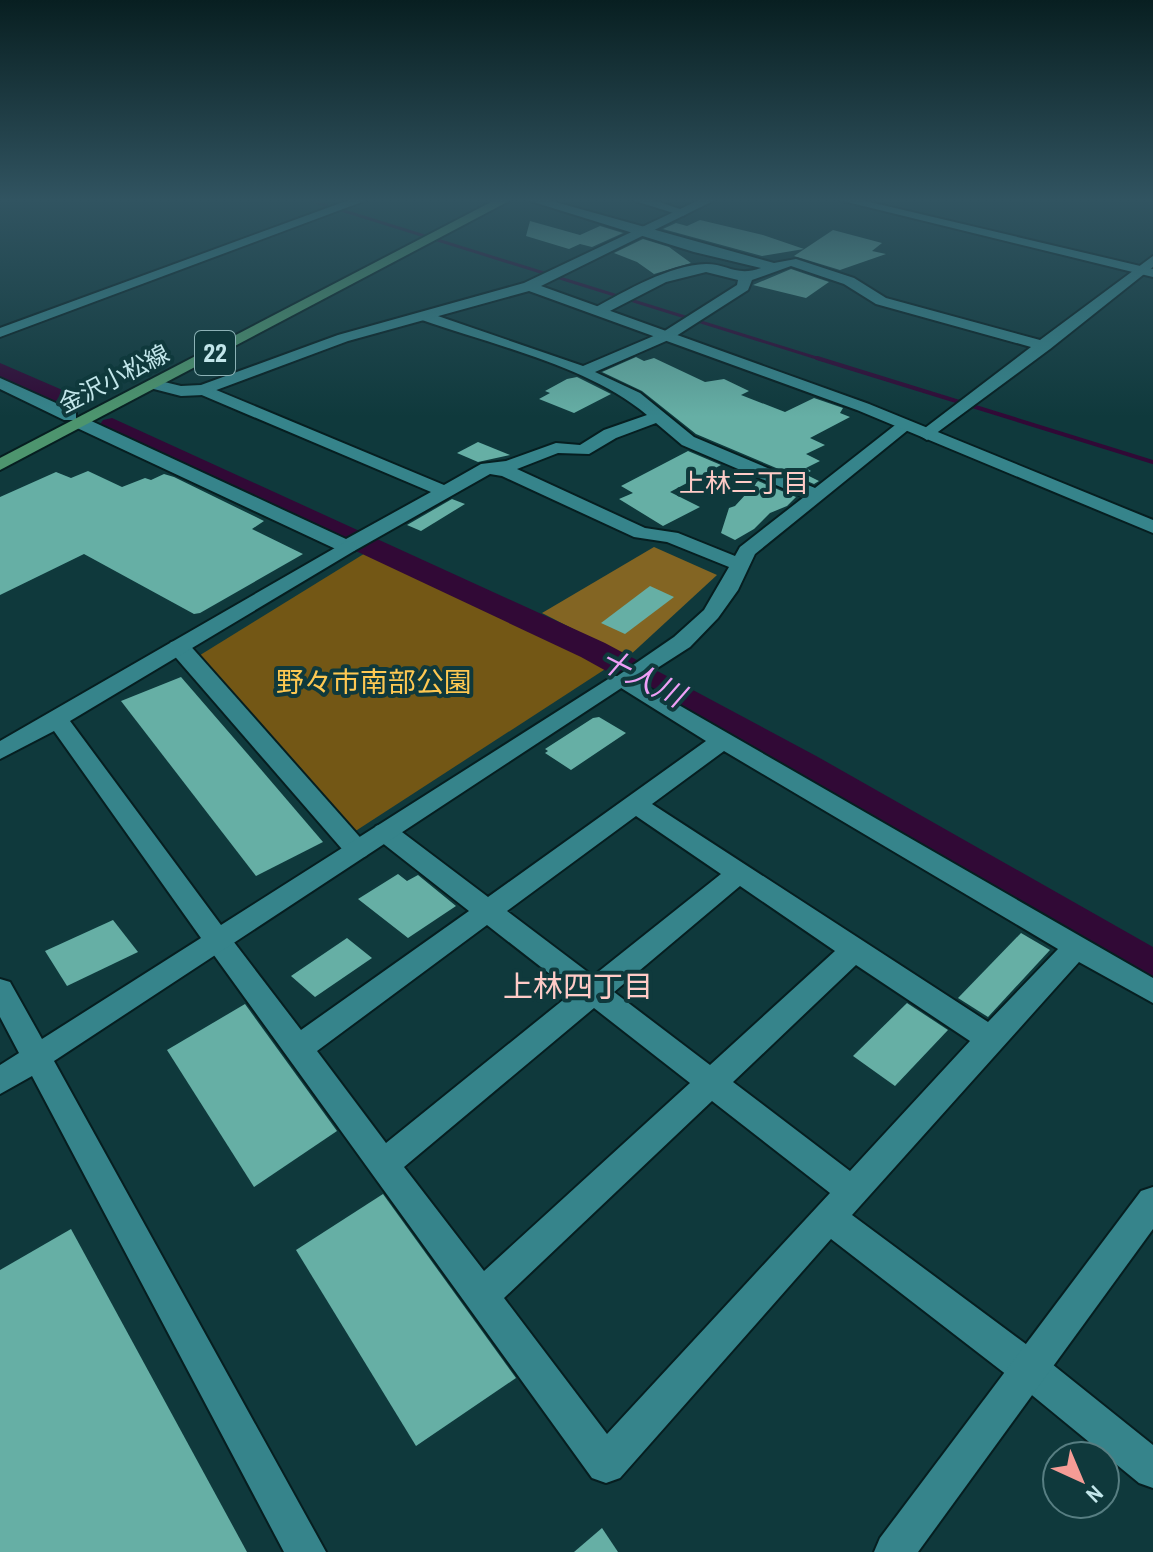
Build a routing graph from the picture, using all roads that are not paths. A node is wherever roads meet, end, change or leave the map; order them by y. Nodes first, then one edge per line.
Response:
1 (164, 272) edge
2 (358, 272) edge
3 (362, 272) edge
4 (555, 272) edge
5 (688, 272) edge
6 (724, 272) edge
7 (759, 272) edge
8 (823, 272) edge
9 (1146, 272) edge
10 (746, 278) junction
11 (529, 286) junction
12 (599, 311) junction
13 (427, 317) junction
14 (0, 333) edge
15 (668, 335) junction
16 (1045, 346) junction
17 (582, 372) junction
18 (0, 383) edge
19 (156, 385) junction
20 (203, 390) junction
21 (658, 417) junction
22 (76, 419) junction
23 (905, 426) junction
24 (927, 435) junction
25 (0, 452) edge
26 (0, 465) edge
27 (487, 468) junction
28 (444, 491) junction
29 (818, 496) junction
30 (1153, 527) edge
31 (358, 542) junction
32 (739, 564) junction
33 (179, 647) junction
34 (633, 673) junction
35 (57, 719) junction
36 (722, 741) junction
37 (0, 751) edge
38 (635, 804) junction
39 (385, 832) junction
40 (357, 850) junction
41 (739, 873) junction
42 (490, 910) junction
43 (217, 940) junction
44 (1077, 947) junction
45 (855, 949) junction
46 (0, 990) edge
47 (594, 992) junction
48 (1153, 992) edge
49 (990, 1039) junction
50 (299, 1048) junction
51 (35, 1057) junction
52 (0, 1081) edge
53 (712, 1083) junction
54 (385, 1163) junction
55 (1153, 1202) edge
56 (840, 1204) junction
57 (483, 1295) junction
58 (1029, 1369) junction
59 (1153, 1469) edge
60 (306, 1552) edge
61 (894, 1552) edge

1 - 14 street
2 - 22 main road, 金沢小松線 / 22
3 - 19 main road, 金沢小松線 / 22
4 - 11 street
5 - 12 street
6 - 10 street
7 - 10 street
8 - 16 street
9 - 16 street
10 - 15 street
11 - 12 street
11 - 13 street
12 - 15 street
13 - 17 street
13 - 20 street
15 - 17 street
15 - 23 street
16 - 24 street
17 - 21 street
18 - 22 street
19 - 20 street
19 - 22 main road, 金沢小松線 / 22
20 - 28 street
21 - 27 street
21 - 29 street
22 - 25 main road, 金沢小松線 / 22
22 - 26 main road, 金沢小松線 / 22
22 - 31 street
23 - 24 street
23 - 29 street
24 - 30 street
27 - 28 street
27 - 32 street
28 - 31 street
29 - 32 street
31 - 33 street
32 - 34 street
33 - 35 street
33 - 40 street
34 - 36 street
34 - 39 street
35 - 37 street
35 - 43 street
36 - 38 street
36 - 44 street
38 - 41 street
38 - 42 street
39 - 40 street
39 - 42 street
40 - 43 street
41 - 45 street
41 - 47 street
42 - 47 street
42 - 50 street
43 - 50 street
43 - 51 street
44 - 48 street
44 - 49 street
45 - 49 street
45 - 53 street
46 - 51 street
47 - 53 street
47 - 54 street
49 - 56 street
50 - 54 street
51 - 52 street
51 - 60 street
53 - 56 street
53 - 57 street
54 - 57 street
55 - 58 street
56 - 57 street
56 - 58 street
58 - 59 street
58 - 61 street

